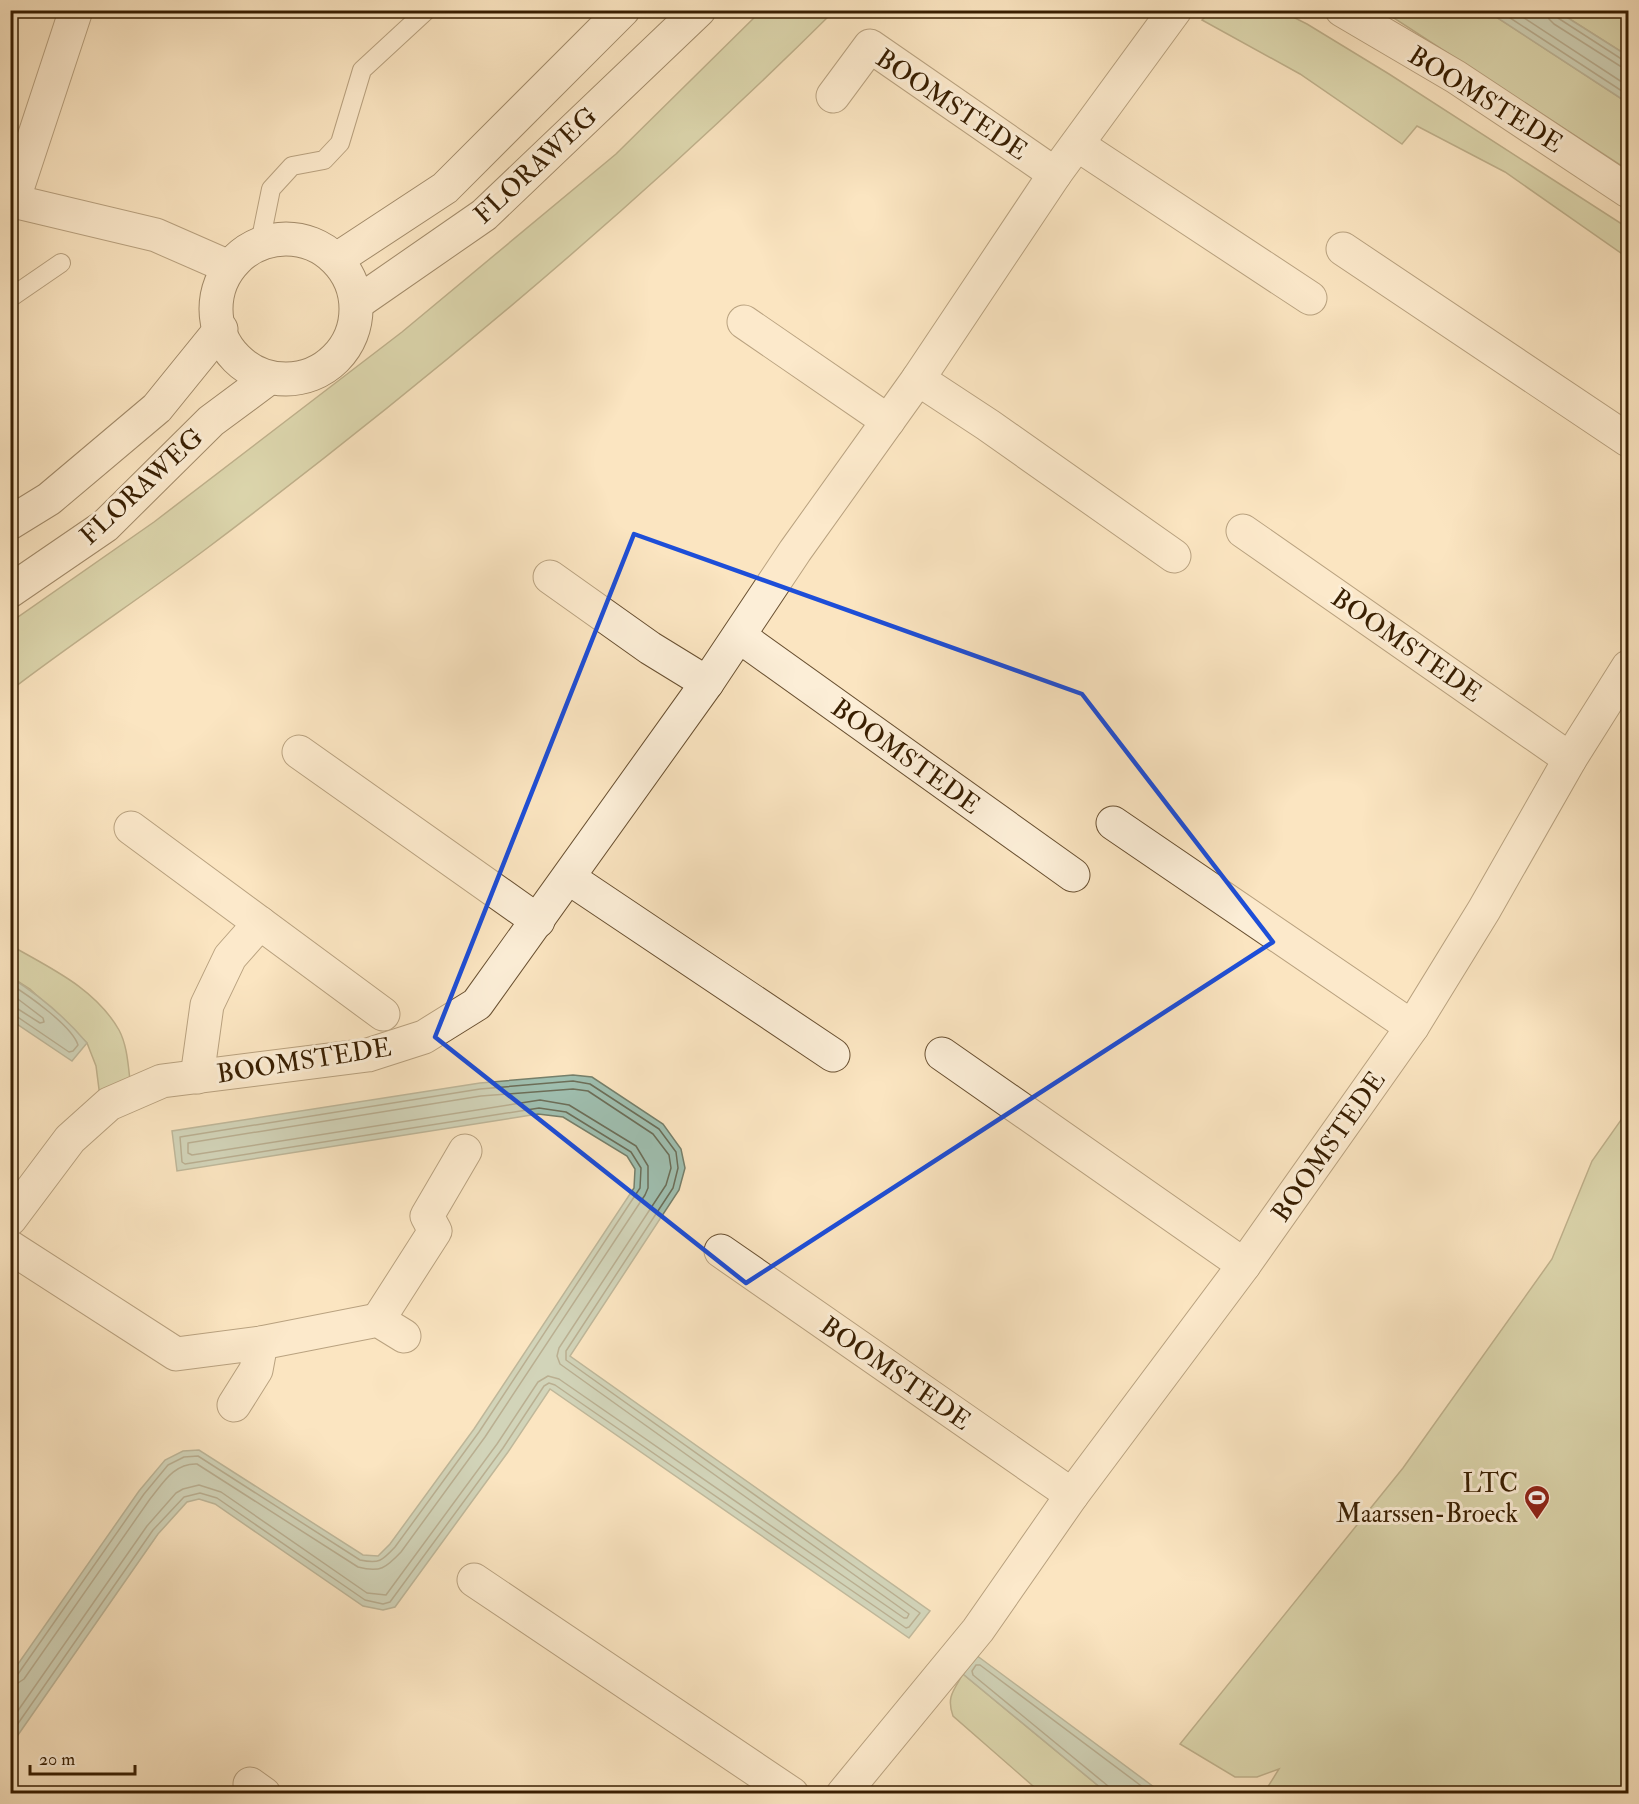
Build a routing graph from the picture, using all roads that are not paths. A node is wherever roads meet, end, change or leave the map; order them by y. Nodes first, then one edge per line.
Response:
1 (76, 10) edge
2 (427, 10) edge
3 (623, 10) edge
4 (699, 10) edge
5 (1175, 10) edge
6 (1342, 10) edge
7 (833, 96) dead end
8 (1078, 145) junction
9 (1055, 174) junction
10 (1629, 191) edge
11 (11, 200) edge
12 (260, 243) junction
13 (1343, 249) dead end
14 (337, 259) junction
15 (61, 263) dead end
16 (230, 267) junction
17 (10, 298) edge
18 (1311, 298) dead end
19 (357, 303) junction
20 (744, 322) dead end
21 (221, 329) junction
22 (269, 378) junction
23 (918, 379) junction
24 (888, 421) junction
25 (1629, 440) edge
26 (10, 523) edge
27 (1243, 531) dead end
28 (1174, 556) dead end
29 (550, 578) dead end
30 (10, 591) edge
31 (739, 636) junction
32 (1629, 667) edge
33 (707, 683) junction
34 (299, 752) dead end
35 (1570, 759) junction
36 (1113, 823) dead end
37 (131, 828) dead end
38 (1073, 875) dead end
39 (569, 878) junction
40 (538, 921) junction
41 (260, 923) junction
42 (383, 1014) dead end
43 (1412, 1027) junction
44 (833, 1054) dead end
45 (942, 1054) dead end
46 (197, 1077) junction
47 (465, 1151) dead end
48 (10, 1219) edge
49 (10, 1246) edge
50 (721, 1251) dead end
51 (1244, 1265) junction
52 (261, 1342) junction
53 (234, 1405) dead end
54 (1072, 1495) junction
55 (474, 1580) dead end
56 (792, 1794) edge
57 (843, 1794) edge

1 - 11 street
2 - 12 lane
3 - 14 street, FLORAWEG
4 - 19 street, FLORAWEG
5 - 8 street, BOOMSTEDE
6 - 10 street, BOOMSTEDE
7 - 9 street, BOOMSTEDE
8 - 9 street, BOOMSTEDE
8 - 18 street
9 - 23 street, BOOMSTEDE
11 - 16 street
12 - 14 street
12 - 16 street
13 - 25 street
14 - 19 street
15 - 17 lane
16 - 21 street
19 - 22 street
20 - 24 street
21 - 22 street
21 - 26 street, FLORAWEG
22 - 30 street, FLORAWEG
23 - 24 street, BOOMSTEDE
23 - 28 street
24 - 31 street, BOOMSTEDE
27 - 35 street, BOOMSTEDE
29 - 33 street
31 - 33 street, BOOMSTEDE
31 - 38 street, BOOMSTEDE
32 - 35 street, BOOMSTEDE
33 - 39 street, BOOMSTEDE
34 - 40 street
35 - 43 street, BOOMSTEDE
36 - 43 street
37 - 41 street, BOOMSTEDE
39 - 40 street, BOOMSTEDE
39 - 44 street
40 - 46 street, BOOMSTEDE
41 - 42 street, BOOMSTEDE
41 - 46 street, BOOMSTEDE
43 - 51 street, BOOMSTEDE
45 - 51 street
46 - 48 street, BOOMSTEDE
47 - 52 street
49 - 52 street
50 - 54 street, BOOMSTEDE
51 - 54 street, BOOMSTEDE
52 - 53 street
54 - 57 street, BOOMSTEDE
55 - 56 street

